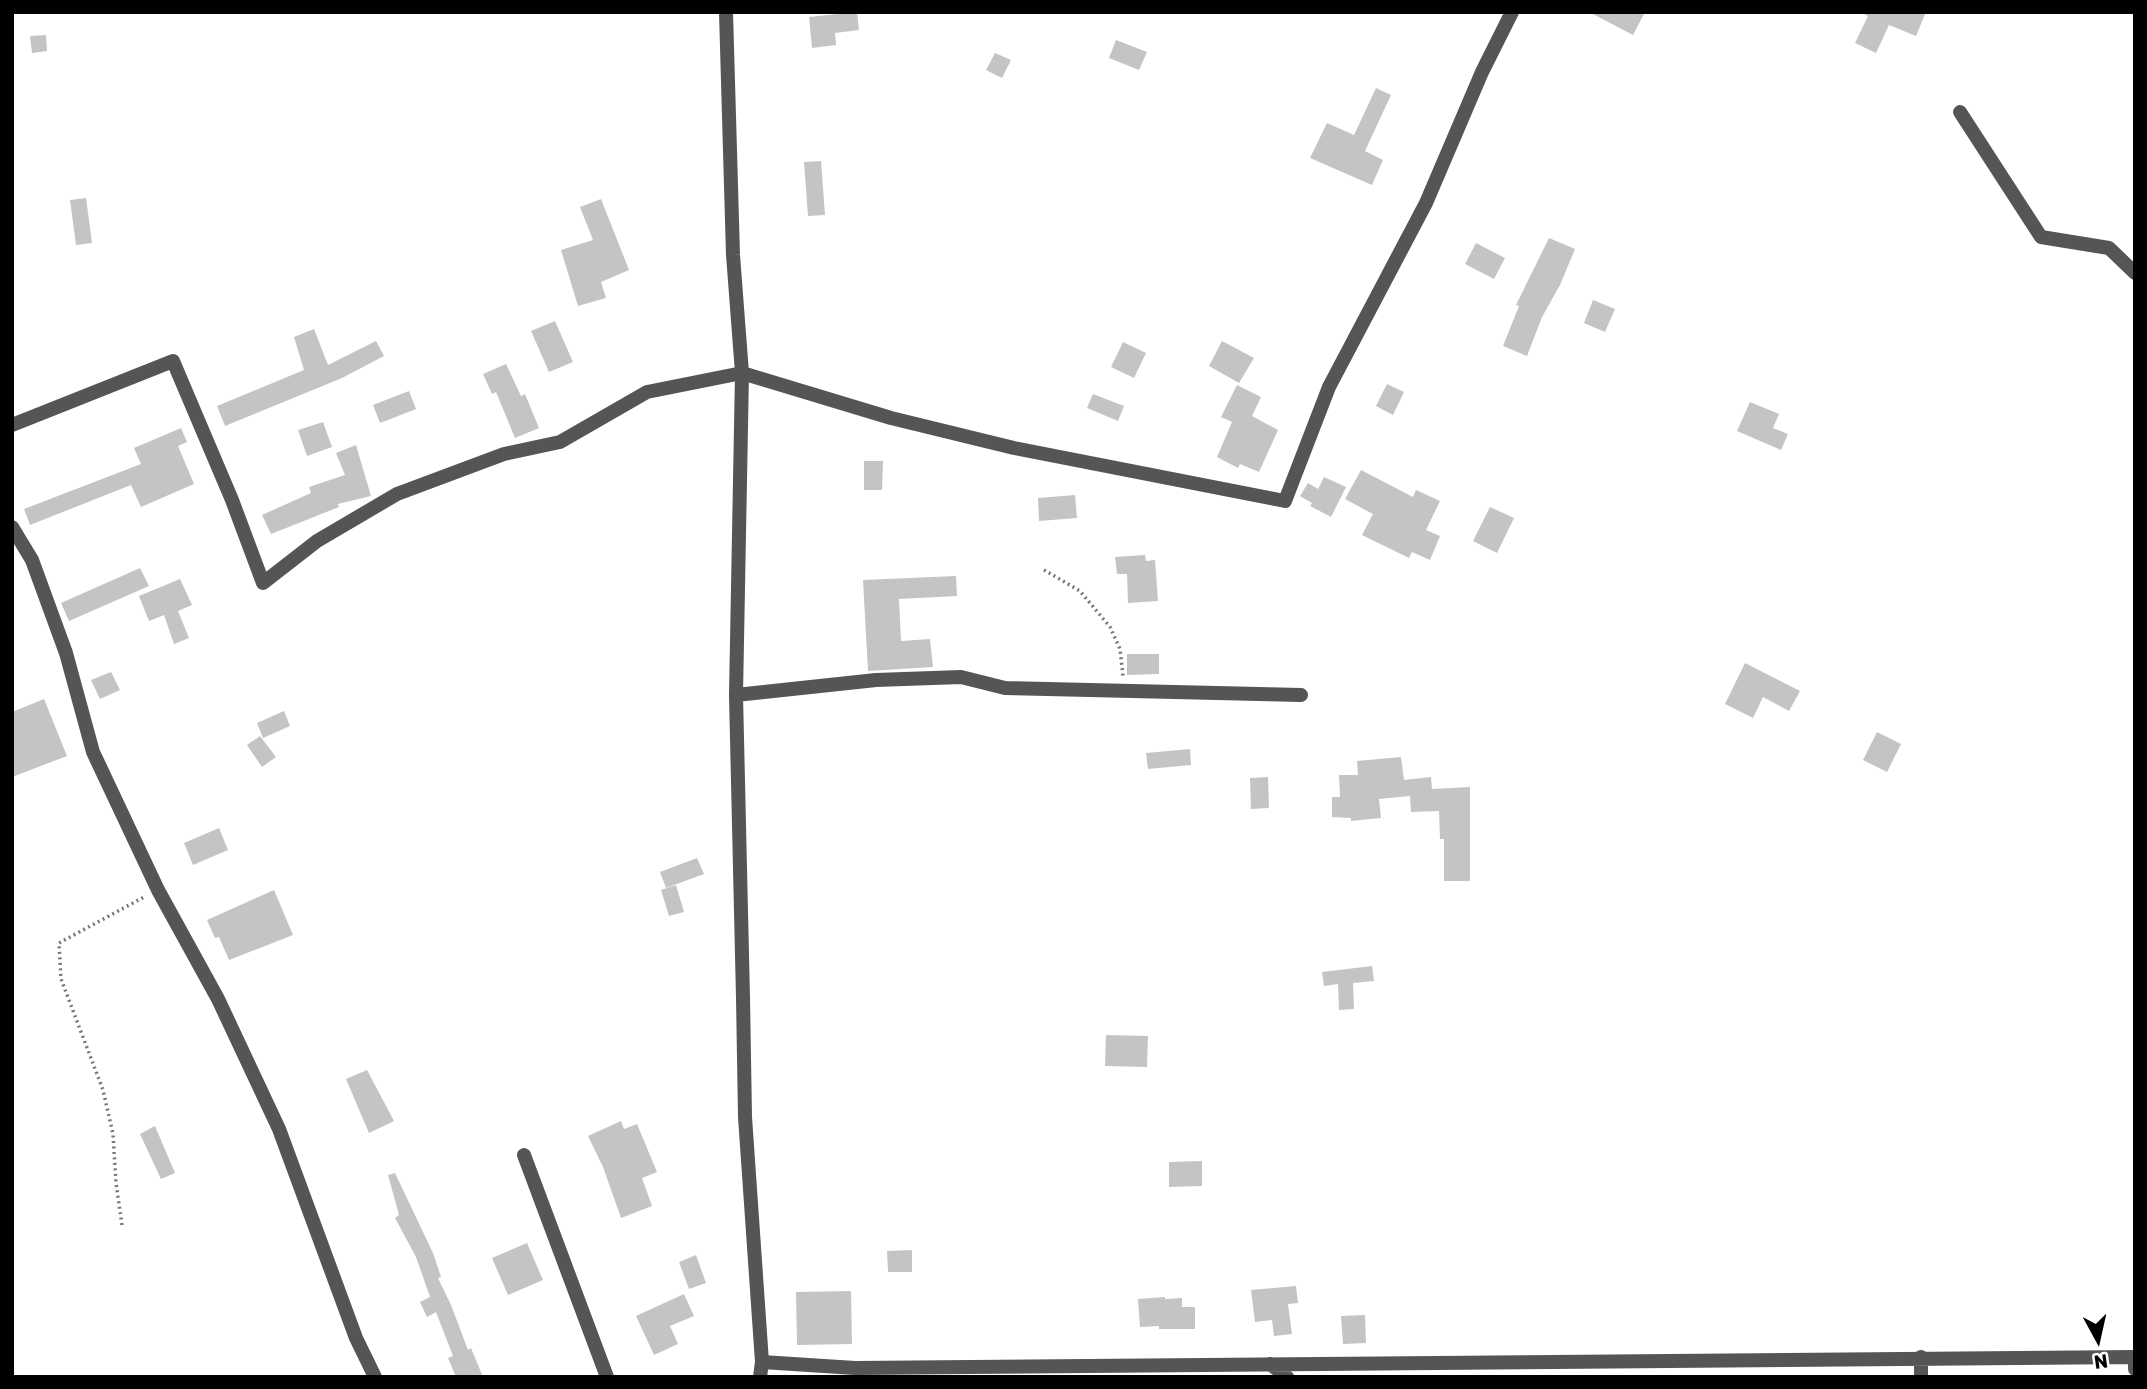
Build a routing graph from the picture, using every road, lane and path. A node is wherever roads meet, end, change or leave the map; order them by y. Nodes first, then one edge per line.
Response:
1 (726, 12) edge
2 (1512, 12) edge
3 (1960, 112) dead end
4 (2135, 273) edge
5 (742, 373) junction
6 (12, 425) edge
7 (12, 527) edge
8 (1044, 570) dead end
9 (1148, 691) junction
10 (736, 695) junction
11 (1301, 695) dead end
12 (158, 890) junction
13 (524, 1155) dead end
14 (122, 1225) dead end
15 (1921, 1357) junction
16 (1422, 1363) junction
17 (1270, 1364) junction
18 (2135, 1369) edge
19 (761, 1370) edge
20 (375, 1377) edge
21 (607, 1377) edge
22 (1287, 1377) edge
23 (1430, 1377) edge
24 (1921, 1377) edge

1 - 5 street
2 - 5 street
3 - 4 street
5 - 6 street
5 - 10 street
7 - 12 street
8 - 9 path
9 - 10 street
9 - 11 street
10 - 19 street
12 - 14 path
12 - 20 street
13 - 21 street
15 - 16 street
15 - 18 street
15 - 24 street
16 - 17 street
16 - 23 street
17 - 19 street
17 - 22 street

